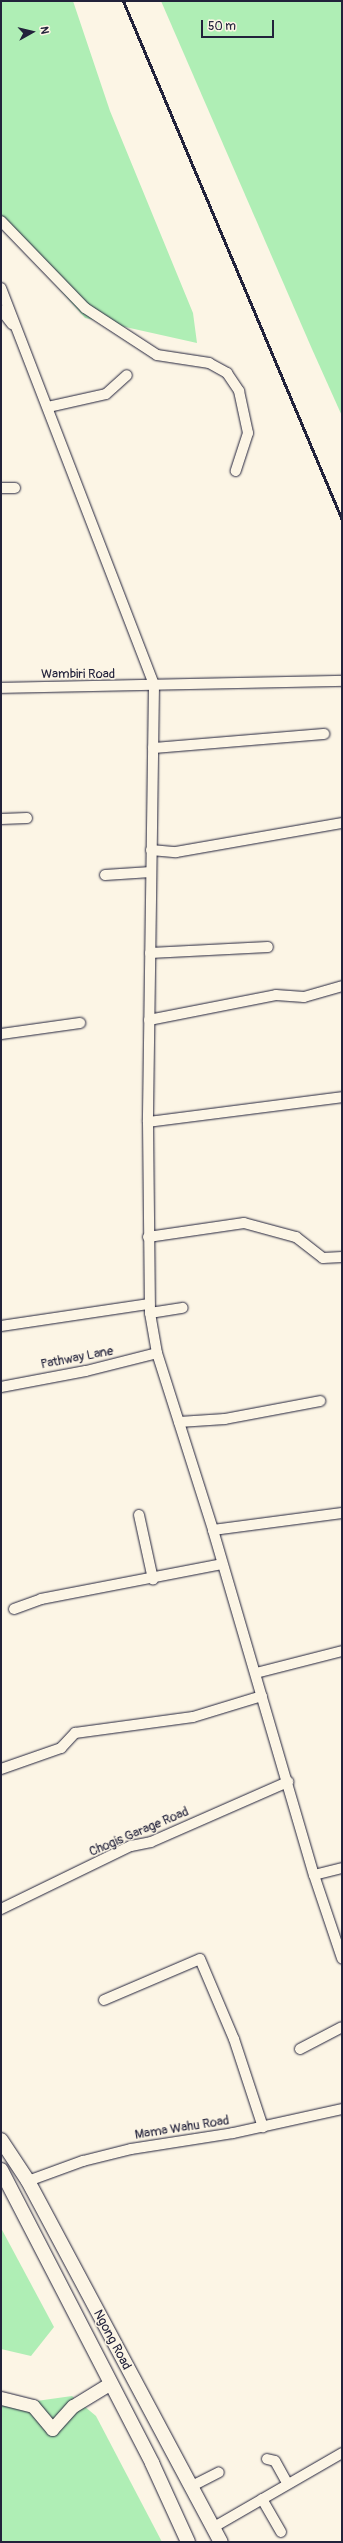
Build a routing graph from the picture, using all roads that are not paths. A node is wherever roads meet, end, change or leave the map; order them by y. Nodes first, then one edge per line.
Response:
1 (1, 221) edge
2 (1, 288) edge
3 (1, 310) edge
4 (18, 330) junction
5 (127, 375) dead end
6 (48, 407) junction
7 (236, 471) dead end
8 (1, 488) edge
9 (15, 488) dead end
10 (342, 681) edge
11 (154, 685) junction
12 (1, 688) edge
13 (324, 734) dead end
14 (153, 748) junction
15 (26, 818) dead end
16 (1, 819) edge
17 (342, 823) edge
18 (151, 850) junction
19 (151, 872) junction
20 (105, 875) dead end
21 (268, 947) dead end
22 (150, 953) junction
23 (342, 986) edge
24 (149, 1020) junction
25 (80, 1023) dead end
26 (1, 1034) edge
27 (342, 1097) edge
28 (148, 1122) junction
29 (148, 1236) junction
30 (342, 1257) edge
31 (183, 1308) dead end
32 (150, 1309) junction
33 (1, 1326) edge
34 (157, 1353) junction
35 (1, 1387) edge
36 (320, 1401) dead end
37 (179, 1422) junction
38 (342, 1513) edge
39 (139, 1515) dead end
40 (213, 1530) junction
41 (222, 1564) junction
42 (153, 1579) junction
43 (14, 1609) dead end
44 (342, 1651) edge
45 (256, 1672) junction
46 (262, 1696) junction
47 (1, 1769) edge
48 (288, 1782) junction
49 (342, 1868) edge
50 (314, 1875) junction
51 (1, 1909) edge
52 (342, 1958) edge
53 (104, 2000) dead end
54 (342, 2028) edge
55 (300, 2049) dead end
56 (342, 2109) edge
57 (263, 2127) junction
58 (1, 2140) edge
59 (1, 2170) edge
60 (28, 2181) junction
61 (109, 2384) junction
62 (1, 2398) edge
63 (342, 2452) edge
64 (267, 2458) dead end
65 (219, 2472) dead end
66 (288, 2484) junction
67 (192, 2486) junction
68 (262, 2499) junction
69 (214, 2527) junction
70 (281, 2532) dead end
71 (188, 2542) edge
72 (221, 2542) edge

1 - 7 street
2 - 4 street
3 - 4 street
4 - 6 street
5 - 6 street
6 - 11 street
8 - 9 street
10 - 11 street, Wambiri Road
11 - 12 street, Wambiri Road
11 - 14 street
13 - 14 street
14 - 18 street
15 - 16 street
17 - 18 street
18 - 19 street
19 - 20 street
19 - 22 street
21 - 22 street
22 - 24 street
23 - 24 street
24 - 28 street
25 - 26 street
27 - 28 street
28 - 29 street
29 - 30 street
29 - 32 street
31 - 32 street
32 - 33 street
32 - 34 street
34 - 35 street, Pathway Lane
34 - 37 street
36 - 37 street
37 - 40 street
38 - 40 street
39 - 42 street
40 - 41 street
41 - 42 street
41 - 45 street
42 - 43 street
44 - 45 street
45 - 46 street
46 - 47 street
46 - 48 street
48 - 50 street
48 - 51 street, Chogis Garage Road
49 - 50 street
50 - 52 street
53 - 57 street
54 - 55 street
56 - 57 street, Mama Wahu Road
57 - 60 street, Mama Wahu Road
58 - 60 main road, Ngong Road
59 - 61 main road, Ngong Road
60 - 67 main road, Ngong Road
61 - 62 street
61 - 71 main road, Ngong Road
63 - 66 street
64 - 66 street
65 - 67 street
66 - 68 street
67 - 69 main road, Ngong Road
68 - 69 street
68 - 70 street
69 - 72 main road, Ngong Road

